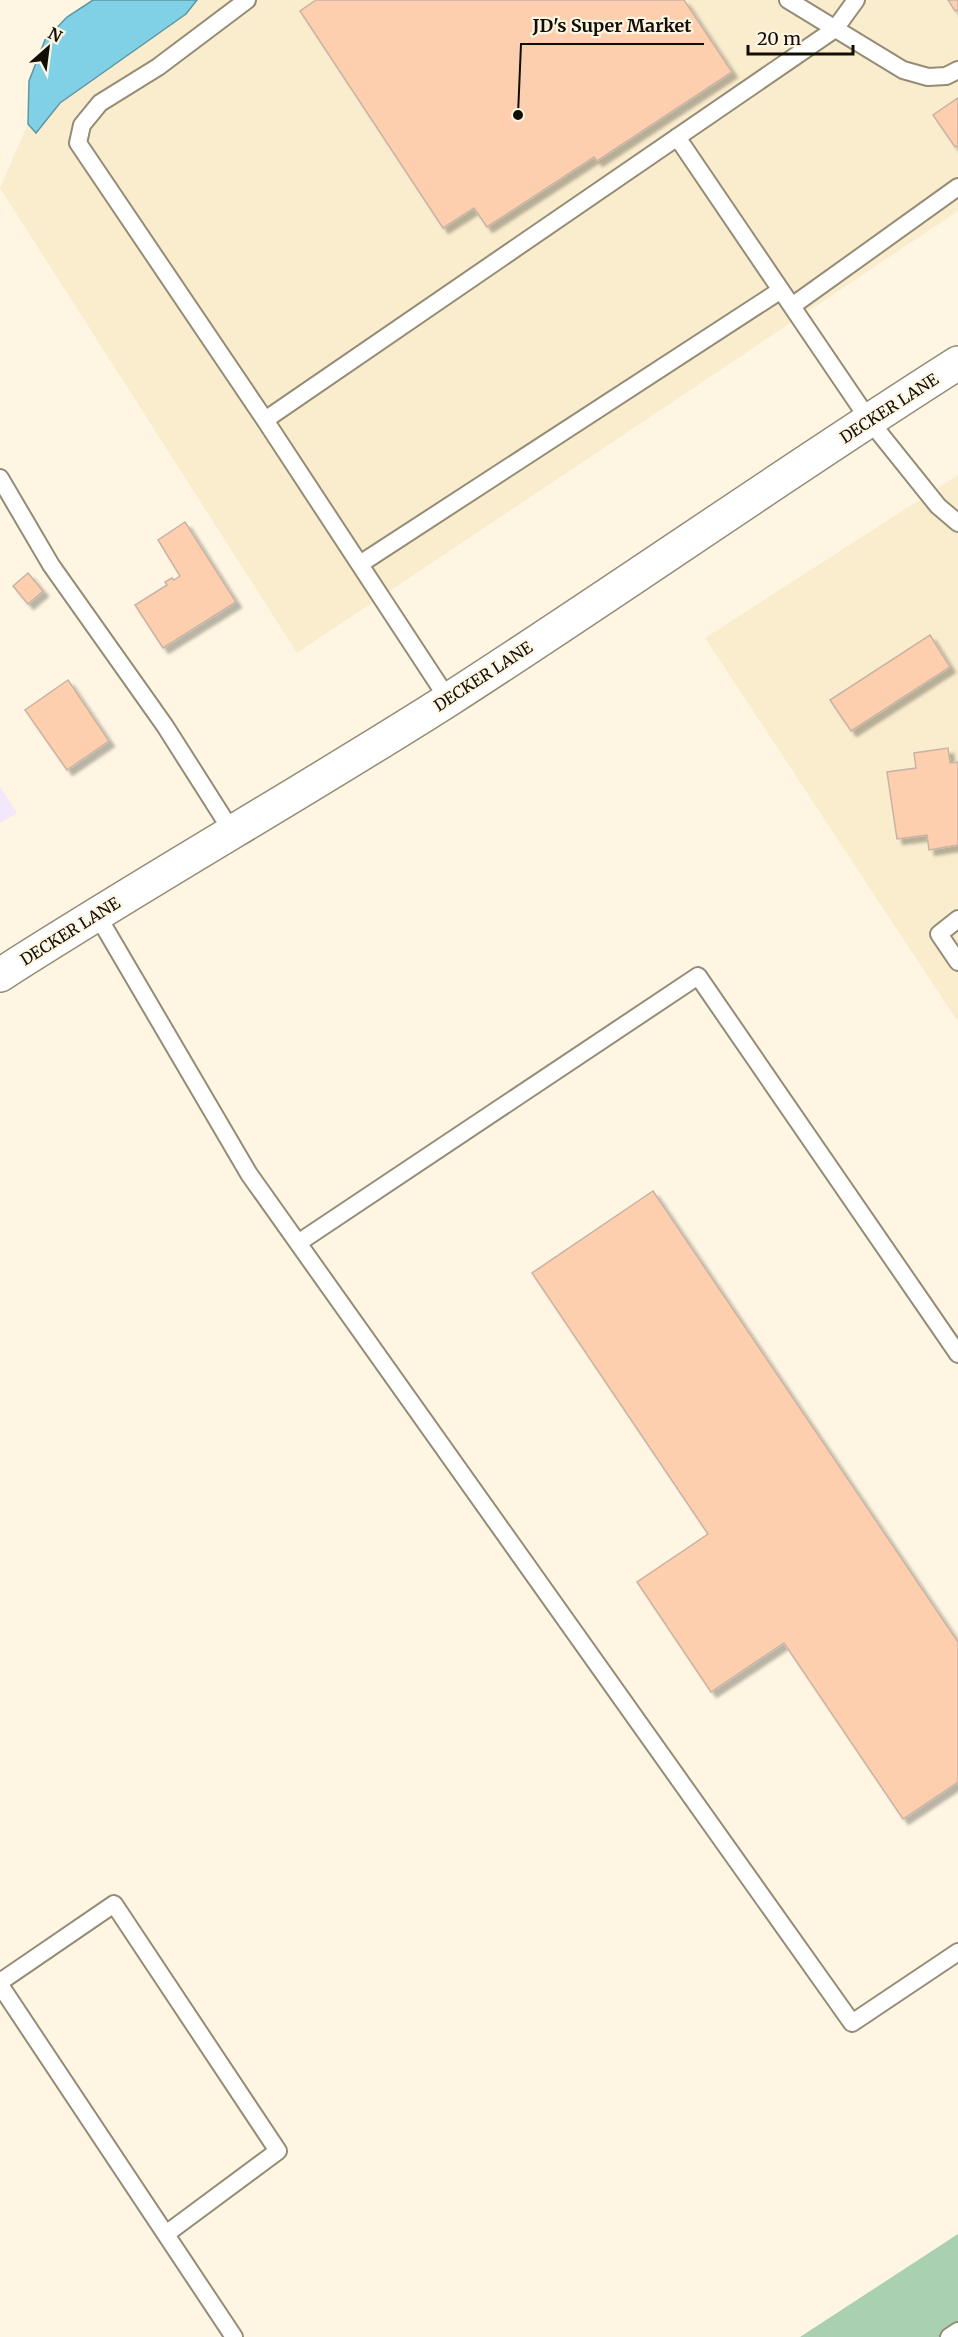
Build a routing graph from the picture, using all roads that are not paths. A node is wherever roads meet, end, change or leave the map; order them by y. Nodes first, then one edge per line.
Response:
1 (247, 0) edge
2 (788, 0) edge
3 (856, 0) edge
4 (835, 29) junction
5 (958, 70) edge
6 (677, 137) junction
7 (958, 187) edge
8 (781, 290) junction
9 (792, 306) junction
10 (958, 363) edge
11 (265, 420) junction
12 (869, 420) junction
13 (0, 478) edge
14 (958, 524) edge
15 (360, 564) junction
16 (448, 699) junction
17 (233, 833) junction
18 (96, 913) junction
19 (958, 919) edge
20 (958, 962) edge
21 (0, 975) edge
22 (298, 1243) junction
23 (958, 1354) edge
24 (958, 1952) edge
25 (0, 1984) edge
26 (166, 2234) junction
27 (958, 2331) edge
28 (234, 2337) edge
29 (949, 2337) edge

1 - 11 lane
2 - 4 lane
3 - 4 lane
4 - 5 lane
4 - 6 lane
6 - 8 lane
6 - 11 lane
7 - 9 lane
8 - 9 lane
8 - 15 lane
9 - 12 lane
10 - 12 main road, DECKER LANE
11 - 15 lane
12 - 14 lane
12 - 16 main road, DECKER LANE
13 - 17 lane
15 - 16 lane
16 - 17 main road, DECKER LANE
17 - 18 main road, DECKER LANE
18 - 21 main road, DECKER LANE
18 - 22 lane
19 - 20 lane
22 - 23 lane
22 - 24 lane
25 - 26 lane
25 - 26 lane
26 - 28 lane
27 - 29 lane

